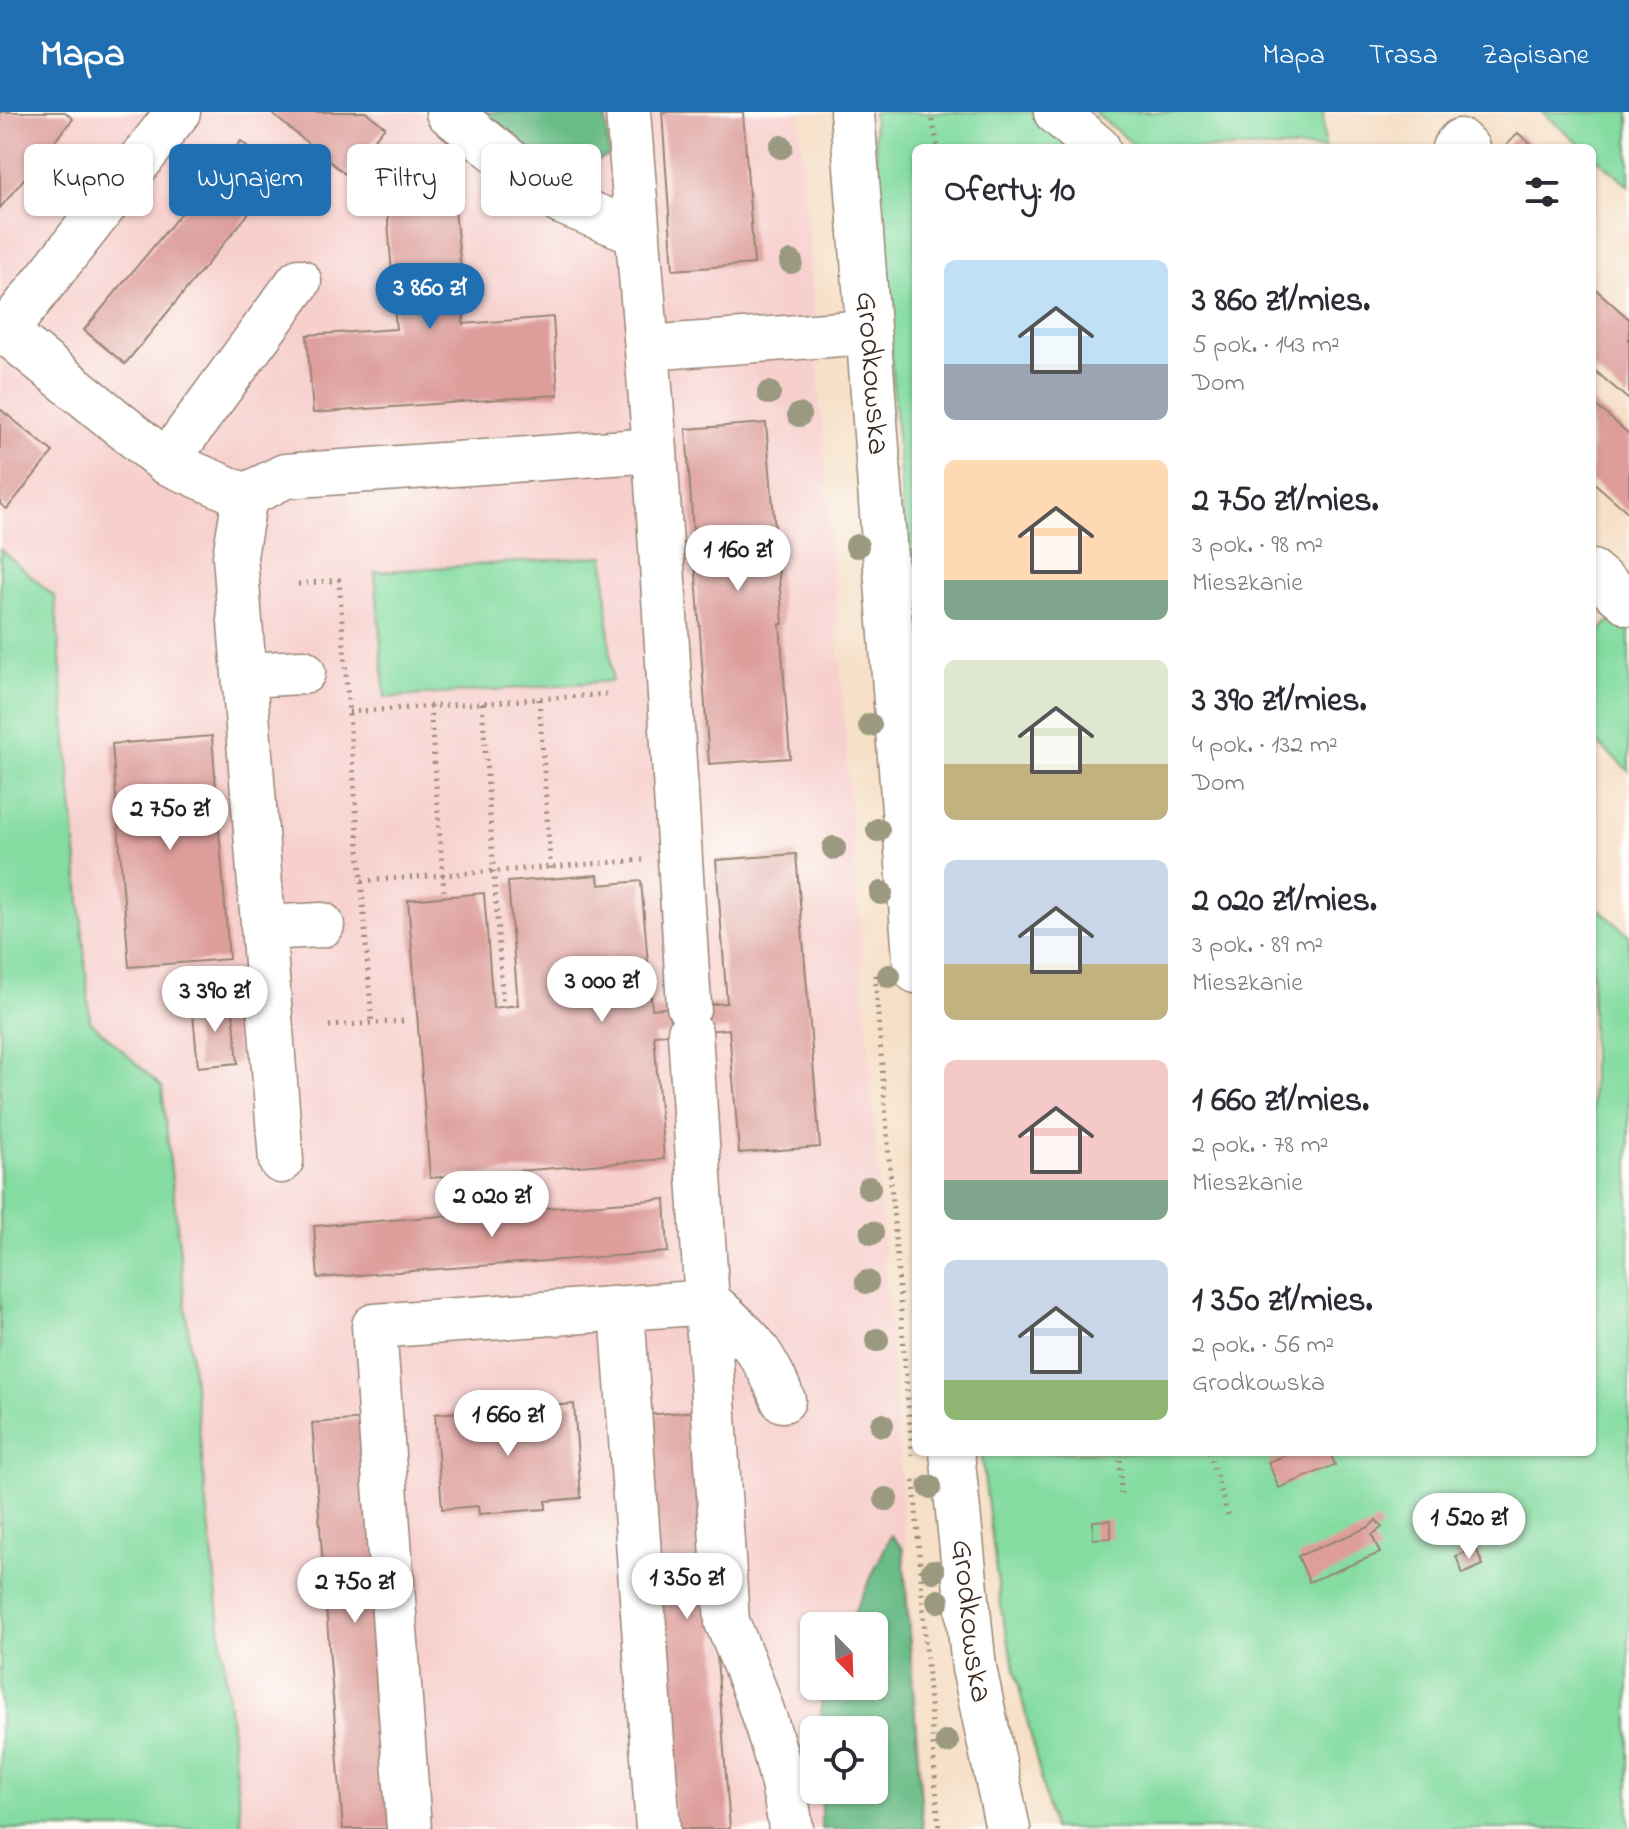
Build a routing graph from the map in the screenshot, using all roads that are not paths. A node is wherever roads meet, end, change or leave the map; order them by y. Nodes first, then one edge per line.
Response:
1 (178, 112) edge
2 (448, 112) edge
3 (628, 112) edge
4 (852, 112) edge
5 (1056, 112) edge
6 (1093, 144) edge
7 (638, 233) junction
8 (299, 281) dead end
9 (2, 330) edge
10 (868, 332) junction
11 (647, 348) junction
12 (655, 450) junction
13 (166, 462) junction
14 (245, 496) junction
15 (1596, 575) edge
16 (1629, 603) edge
17 (303, 672) dead end
18 (244, 675) junction
19 (322, 925) dead end
20 (263, 928) junction
21 (896, 972) edge
22 (281, 1161) dead end
23 (709, 1302) junction
24 (622, 1309) junction
25 (783, 1400) dead end
26 (952, 1456) edge
27 (998, 1786) junction
28 (409, 1829) edge
29 (658, 1829) edge
30 (791, 1829) edge
31 (975, 1829) edge
32 (1008, 1829) edge

1 - 9 main road
2 - 7 main road
3 - 7 main road
4 - 10 main road, Grodkowska
5 - 6 main road
7 - 11 main road
8 - 13 main road
9 - 13 main road
10 - 11 main road
10 - 21 main road, Grodkowska
11 - 12 main road
12 - 14 main road
12 - 23 main road
13 - 14 main road
14 - 18 main road
15 - 16 main road
17 - 18 main road
18 - 20 main road
19 - 20 main road
20 - 22 main road
23 - 24 main road
23 - 25 main road
23 - 30 main road
24 - 28 main road
24 - 29 main road
26 - 27 main road, Grodkowska
27 - 31 main road
27 - 32 main road, Grodkowska

